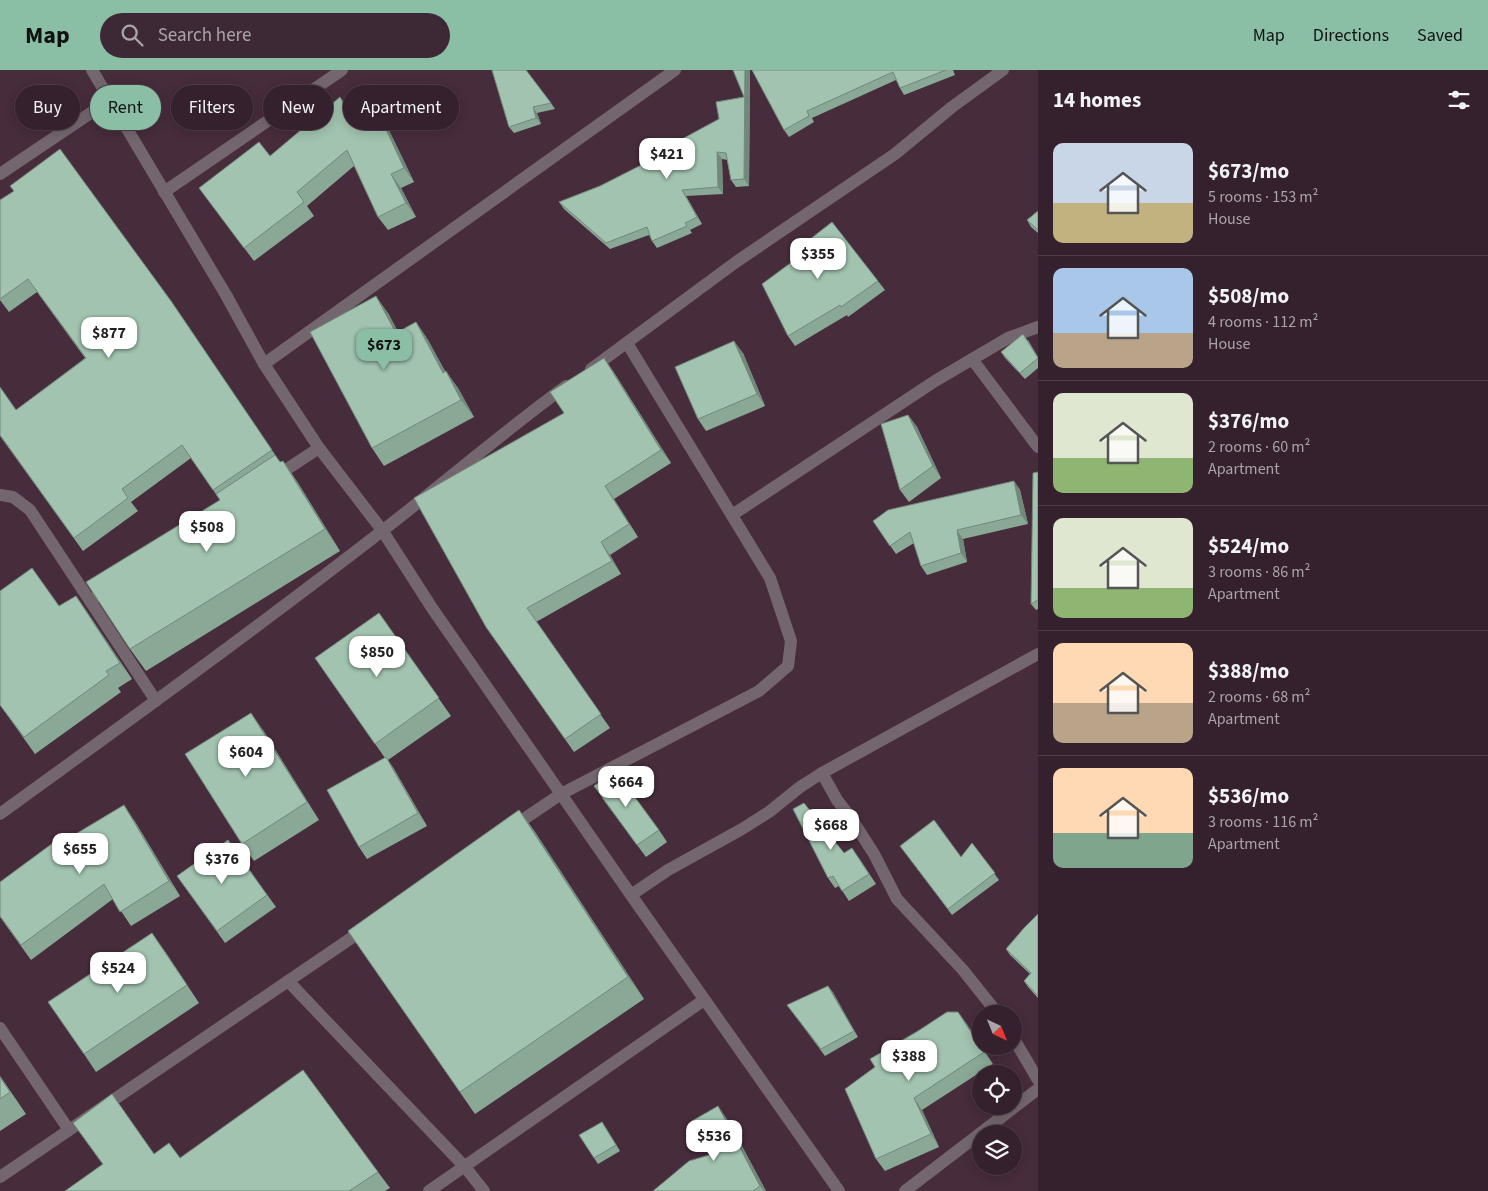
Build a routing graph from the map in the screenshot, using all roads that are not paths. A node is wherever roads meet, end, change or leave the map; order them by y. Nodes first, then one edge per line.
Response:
1 (92, 70) edge
2 (342, 70) edge
3 (675, 70) edge
4 (1003, 70) edge
5 (101, 85) edge
6 (90, 113) edge
7 (128, 130) edge
8 (0, 174) edge
9 (164, 192) junction
10 (1038, 327) edge
11 (627, 343) junction
12 (972, 359) junction
13 (264, 364) junction
14 (1038, 447) edge
15 (319, 448) junction
16 (261, 486) edge
17 (0, 495) edge
18 (732, 515) junction
19 (382, 530) junction
20 (123, 579) edge
21 (90, 601) junction
22 (1038, 654) edge
23 (156, 701) junction
24 (822, 773) junction
25 (561, 794) junction
26 (0, 814) edge
27 (505, 832) edge
28 (630, 895) junction
29 (376, 920) edge
30 (288, 981) junction
31 (704, 1000) junction
32 (991, 1005) edge
33 (0, 1028) edge
34 (1022, 1053) edge
35 (1038, 1080) edge
36 (1038, 1089) edge
37 (69, 1130) junction
38 (464, 1167) junction
39 (0, 1176) edge
40 (429, 1191) edge
41 (484, 1191) edge
42 (840, 1191) edge
43 (905, 1191) edge

1 - 5 street
2 - 9 street
3 - 13 street
4 - 11 street
6 - 8 street
7 - 9 street
9 - 13 street
10 - 12 street
11 - 18 street
11 - 19 street
12 - 14 street
12 - 18 street
13 - 15 street
15 - 16 street
15 - 19 street
17 - 21 street
18 - 25 street
19 - 23 street
19 - 25 street
20 - 21 street
21 - 23 street
22 - 24 street
23 - 26 street
24 - 28 street
24 - 32 street
25 - 27 street
25 - 28 street
28 - 31 street
29 - 30 street
30 - 37 street
30 - 38 street
31 - 38 street
31 - 42 street
33 - 37 street
34 - 35 street
36 - 43 street
37 - 39 street
38 - 40 street
38 - 41 street

